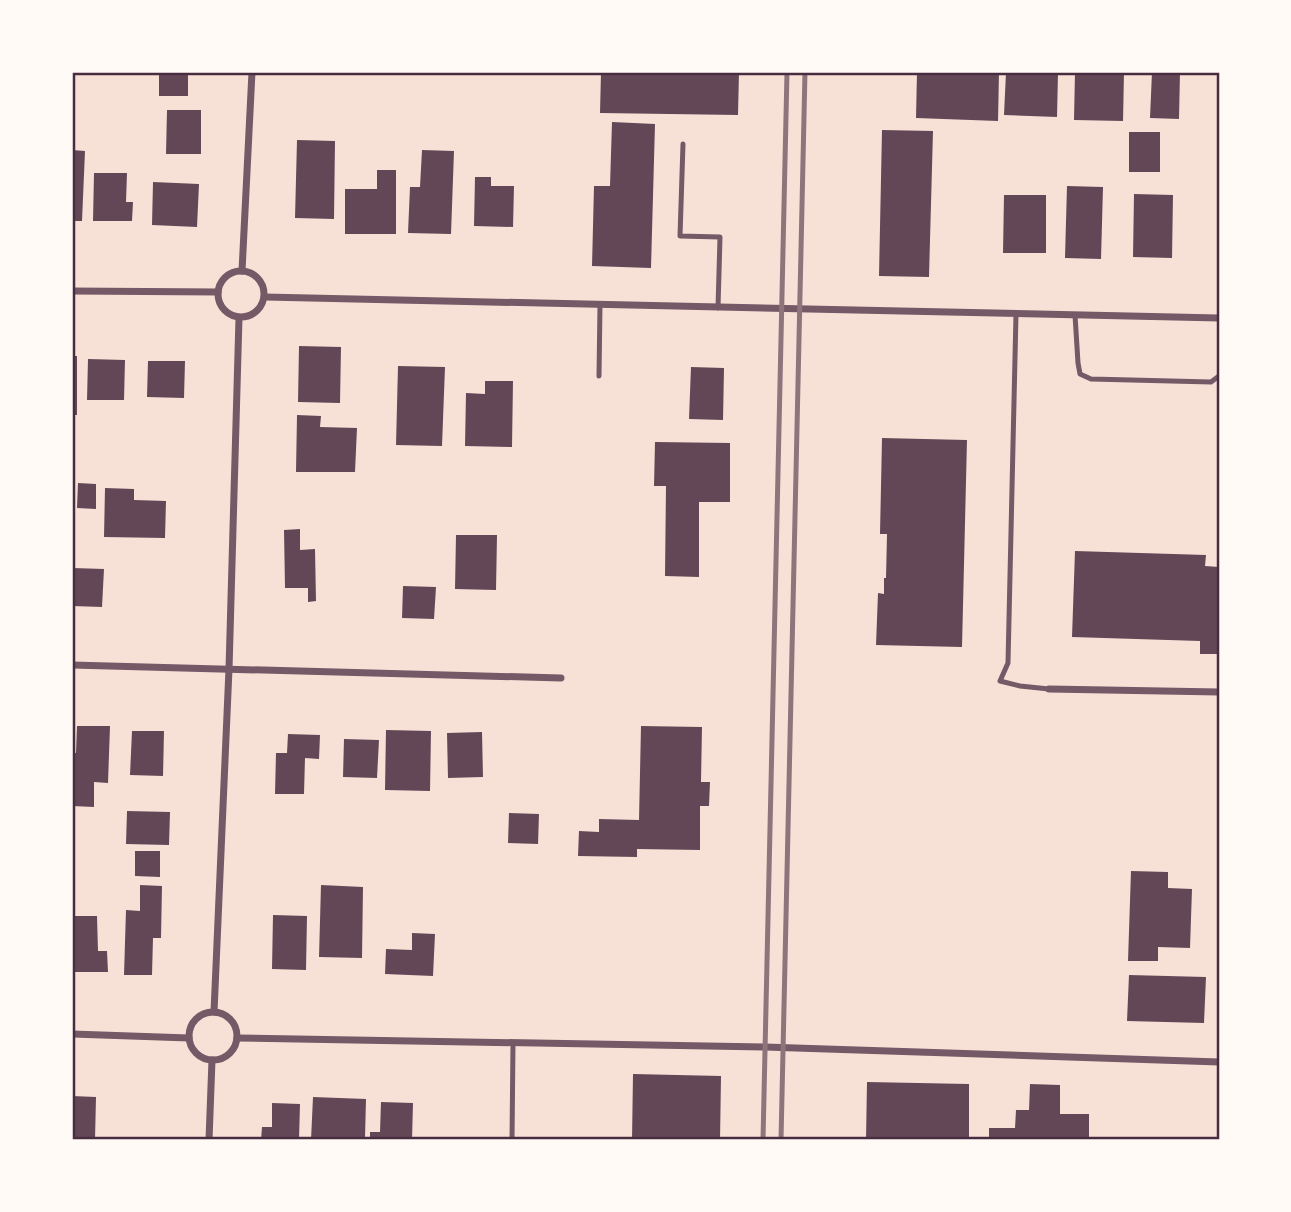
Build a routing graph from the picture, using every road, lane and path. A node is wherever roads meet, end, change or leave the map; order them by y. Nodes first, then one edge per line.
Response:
1 (251, 72) edge
2 (683, 144) dead end
3 (242, 271) junction
4 (72, 291) edge
5 (218, 292) junction
6 (265, 297) junction
7 (600, 304) junction
8 (718, 308) junction
9 (1016, 314) junction
10 (1076, 315) junction
11 (239, 318) junction
12 (1219, 318) edge
13 (599, 376) dead end
14 (1219, 376) edge
15 (72, 665) edge
16 (229, 669) junction
17 (561, 678) dead end
18 (1049, 689) joint
19 (1219, 692) edge
20 (214, 1012) junction
21 (72, 1034) edge
22 (189, 1038) junction
23 (236, 1038) junction
24 (513, 1043) junction
25 (212, 1060) junction
26 (1219, 1062) edge
27 (209, 1140) edge
28 (512, 1140) edge

1 - 3 street
2 - 8 lane
3 - 5 street
3 - 6 street
4 - 5 street
5 - 11 street
6 - 7 street
6 - 11 street
7 - 8 street
7 - 13 lane
8 - 9 street
9 - 10 street
9 - 18 lane
10 - 12 street
10 - 14 lane
11 - 16 street
15 - 16 street
16 - 17 street
16 - 20 street
18 - 19 street
20 - 22 street
20 - 23 street
21 - 22 street
22 - 25 street
23 - 24 street
23 - 25 street
24 - 26 street
24 - 28 lane
25 - 27 street

